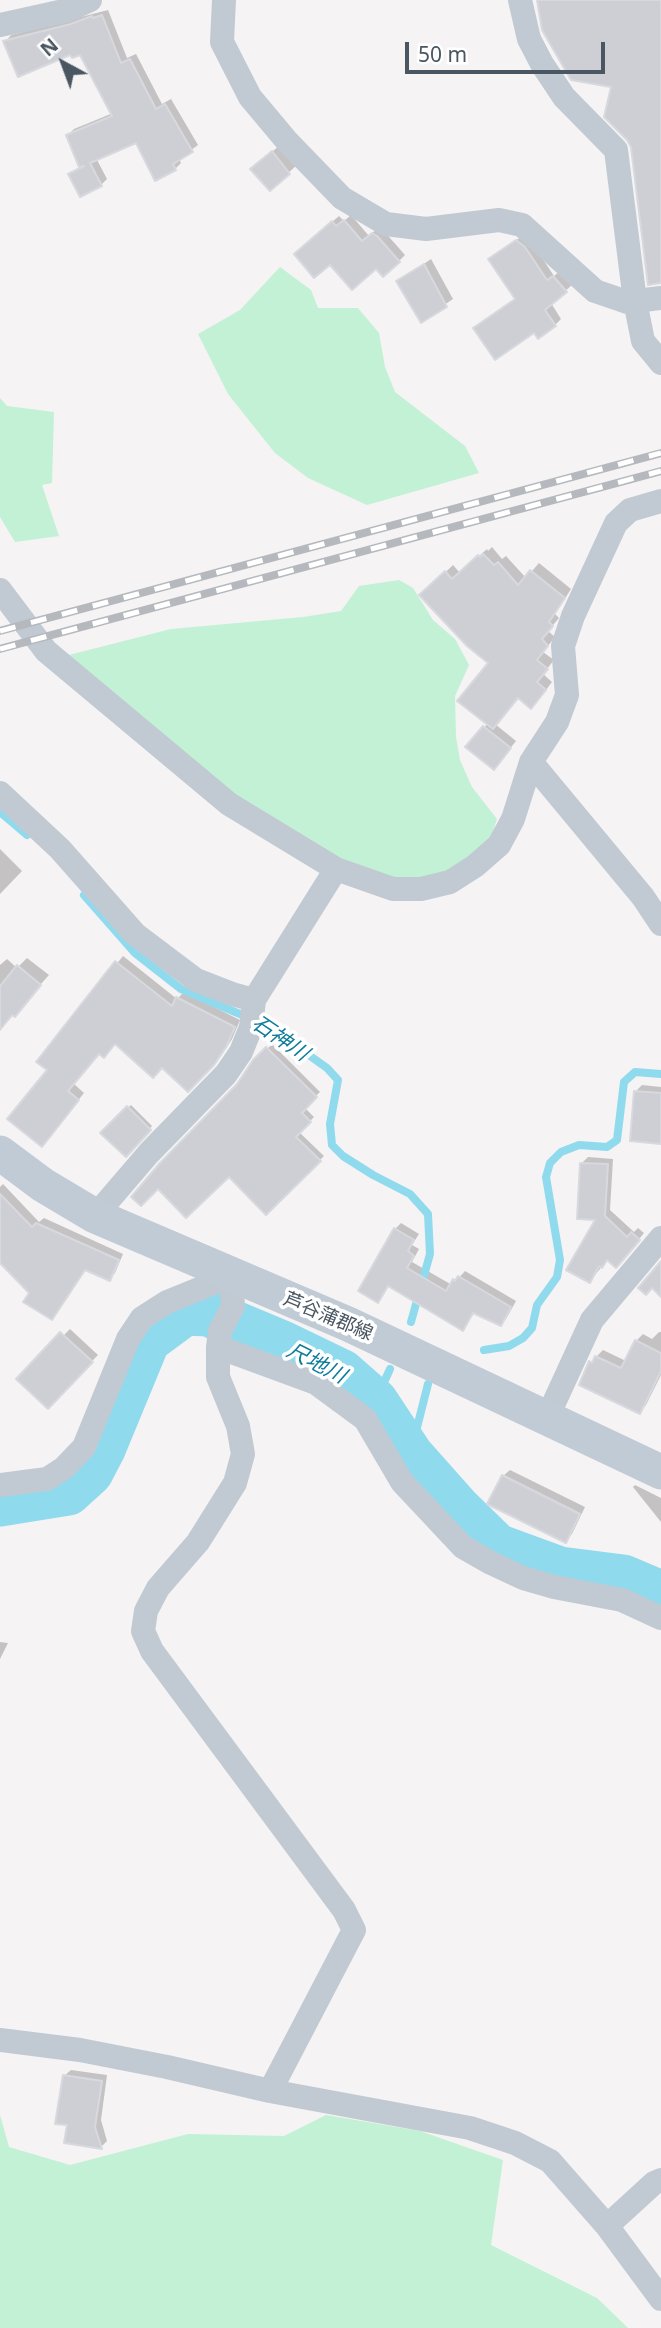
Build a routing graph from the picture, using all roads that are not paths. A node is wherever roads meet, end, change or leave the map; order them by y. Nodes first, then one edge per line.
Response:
1 (90, 0) edge
2 (224, 0) edge
3 (520, 0) edge
4 (0, 25) edge
5 (661, 298) edge
6 (635, 301) junction
7 (661, 363) edge
8 (661, 501) edge
9 (0, 590) edge
10 (531, 762) junction
11 (0, 793) edge
12 (336, 869) junction
13 (661, 924) edge
14 (253, 1012) junction
15 (0, 1153) edge
16 (95, 1216) junction
17 (661, 1238) edge
18 (232, 1291) junction
19 (219, 1339) junction
20 (547, 1418) junction
21 (661, 1472) edge
22 (0, 1485) edge
23 (661, 1618) edge
24 (0, 2040) edge
25 (270, 2091) junction
26 (661, 2180) edge
27 (607, 2226) junction
28 (661, 2299) edge

1 - 4 street
2 - 6 street
3 - 6 street
5 - 6 street
6 - 7 street
8 - 10 street
9 - 12 street
10 - 12 street
10 - 13 street
11 - 14 street
12 - 14 street
14 - 16 street
15 - 16 main road, 芦谷蒲郡線
16 - 18 main road, 芦谷蒲郡線
17 - 20 street
18 - 19 street
18 - 20 main road, 芦谷蒲郡線
18 - 22 street
19 - 23 street
19 - 25 street
20 - 21 main road, 芦谷蒲郡線
24 - 25 street
25 - 27 street
26 - 27 street
27 - 28 street

